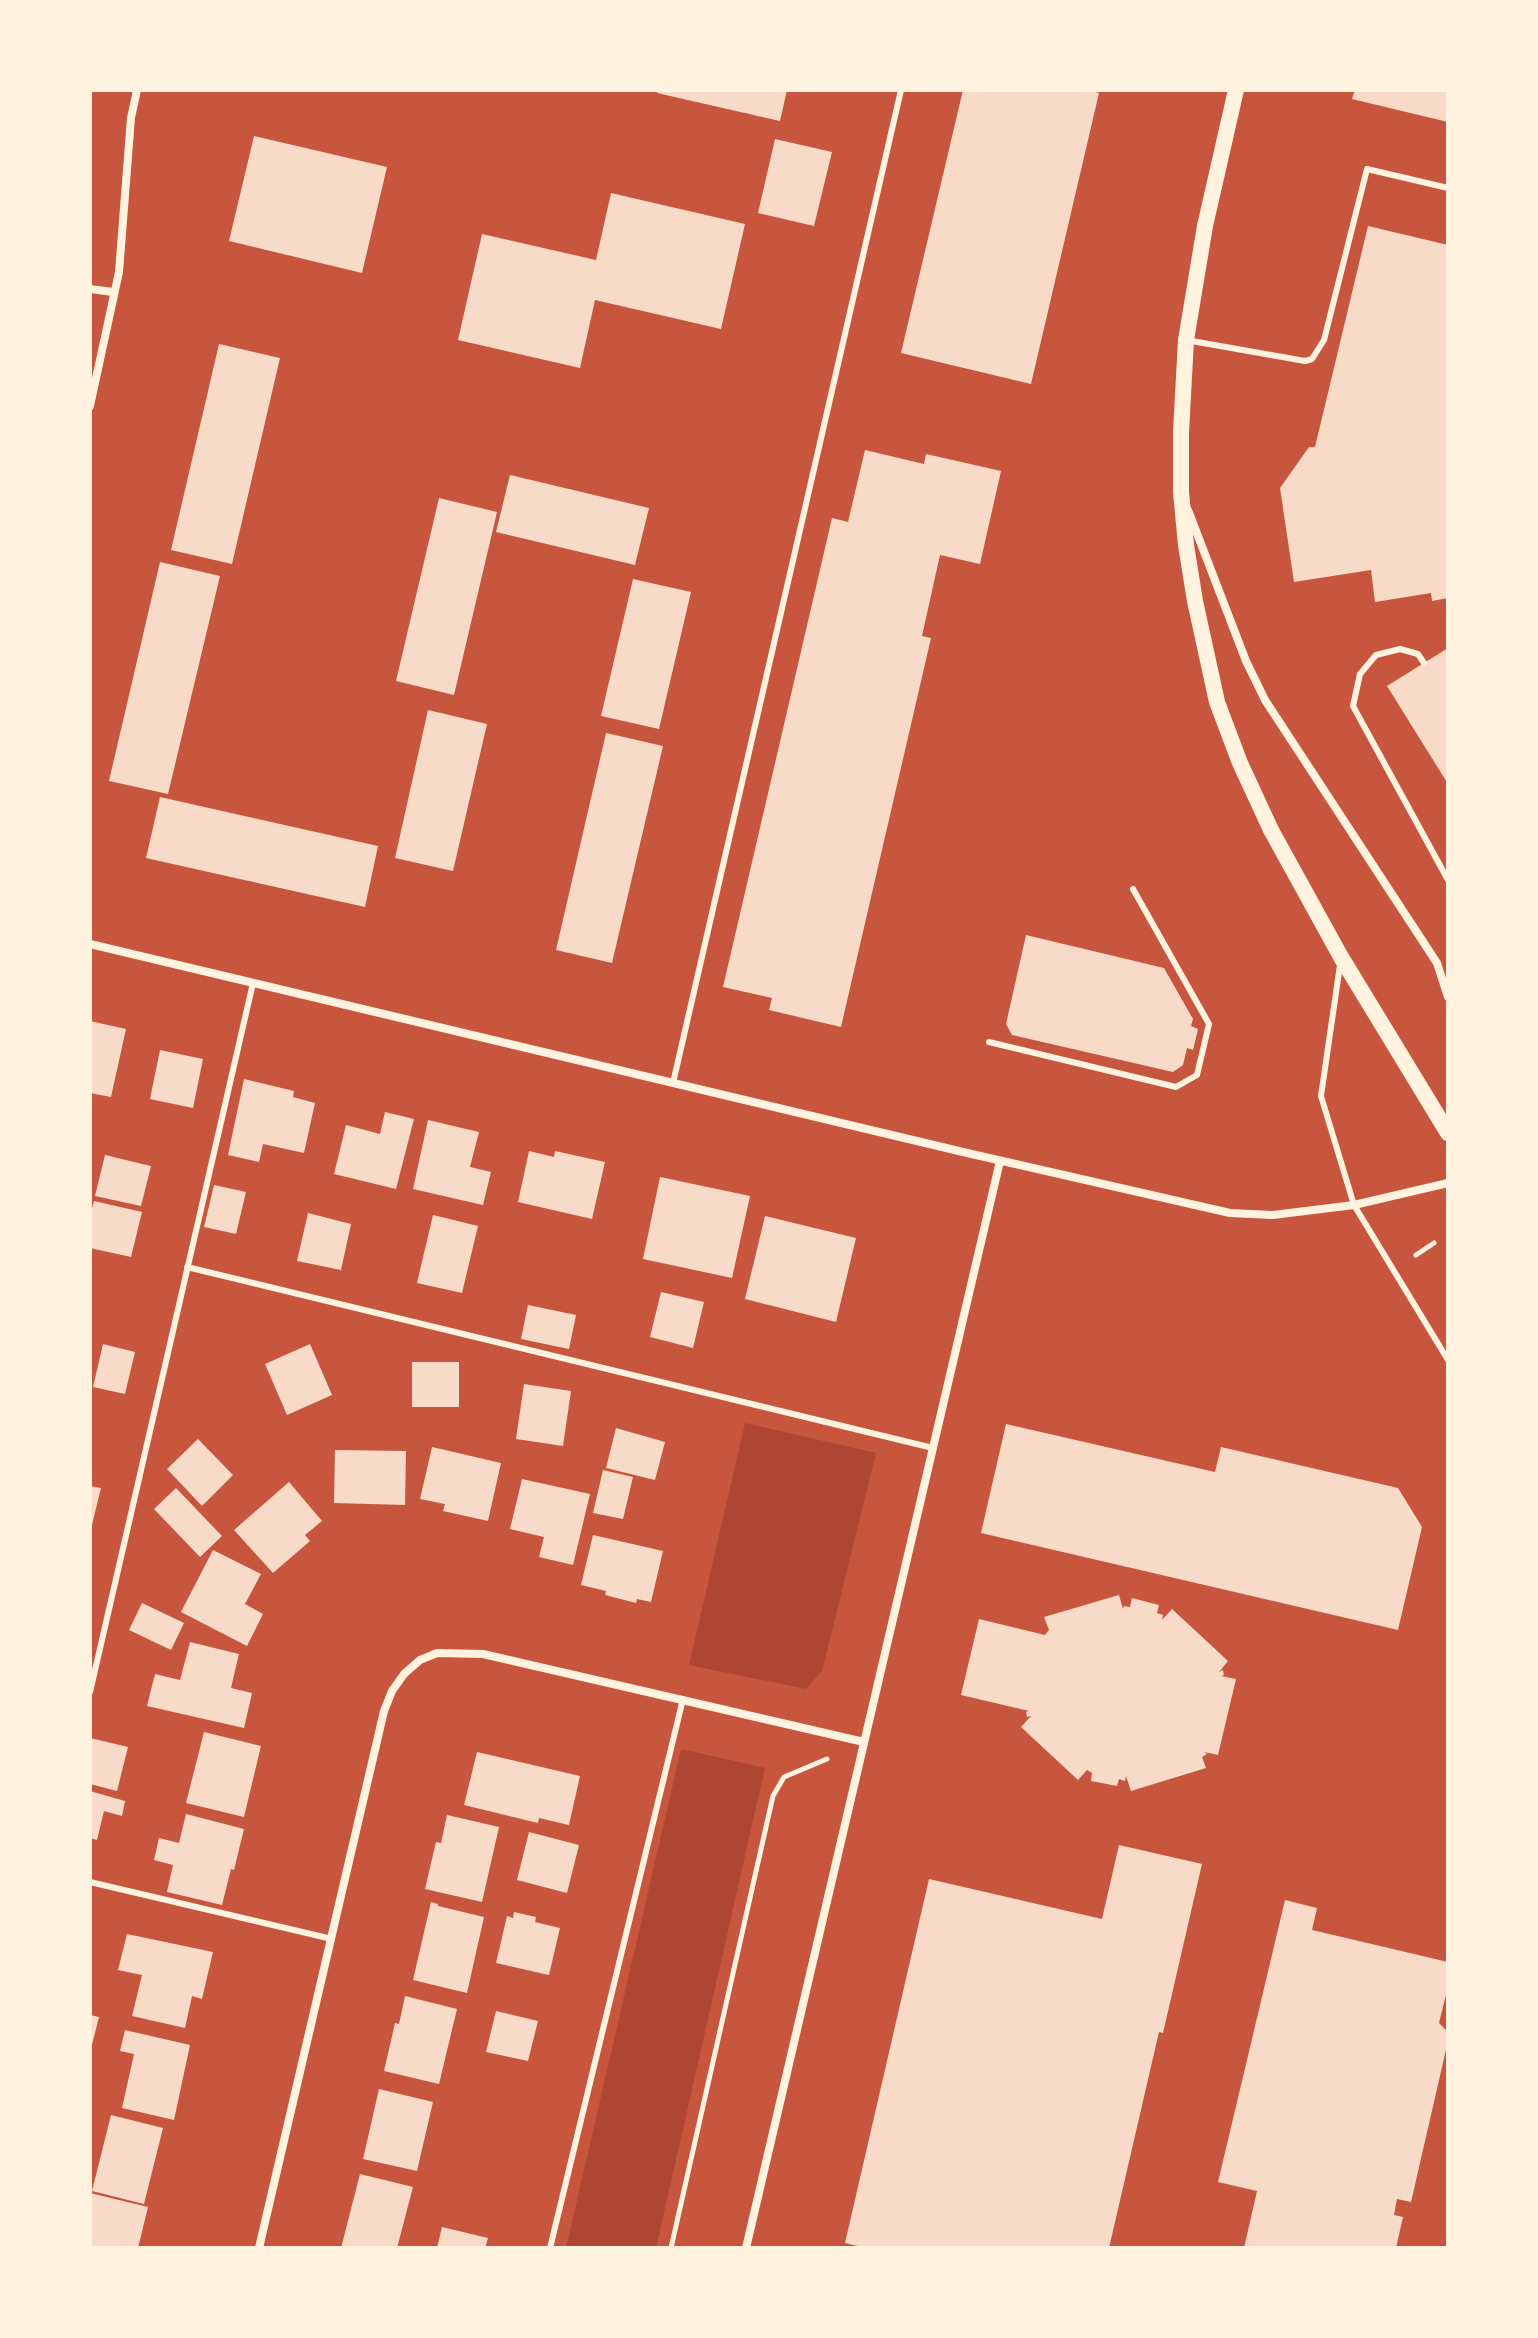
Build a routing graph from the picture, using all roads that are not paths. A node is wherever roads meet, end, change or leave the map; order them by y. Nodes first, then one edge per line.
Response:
1 (137, 90) edge
2 (901, 90) edge
3 (1236, 90) edge
4 (1448, 188) edge
5 (90, 289) edge
6 (113, 292) junction
7 (1186, 340) junction
8 (90, 406) edge
9 (1181, 492) junction
10 (1424, 663) dead end
11 (1448, 880) edge
12 (1133, 889) dead end
13 (90, 944) edge
14 (1341, 957) junction
15 (1437, 963) junction
16 (1448, 965) edge
17 (253, 983) junction
18 (1448, 997) edge
19 (989, 1042) dead end
20 (673, 1083) junction
21 (1448, 1133) edge
22 (1000, 1161) junction
23 (1448, 1183) edge
24 (1354, 1205) junction
25 (187, 1267) junction
26 (1448, 1360) edge
27 (933, 1448) junction
28 (90, 1692) edge
29 (683, 1699) junction
30 (864, 1742) junction
31 (90, 1882) edge
32 (332, 1939) junction
33 (259, 2248) edge
34 (550, 2248) edge
35 (746, 2248) edge

1 - 6 street
2 - 20 lane
3 - 7 main road
4 - 7 lane
5 - 6 street
6 - 8 street
7 - 9 main road
9 - 14 main road
9 - 15 street
10 - 11 lane
12 - 19 lane
13 - 17 street
14 - 21 main road
14 - 24 lane
15 - 16 street
15 - 18 street
17 - 20 street
17 - 25 lane
20 - 22 street
22 - 24 street
22 - 27 street
23 - 24 street
24 - 26 lane
25 - 27 lane
25 - 28 lane
27 - 30 street
29 - 30 street
29 - 32 street
29 - 34 lane
30 - 35 street
31 - 32 lane
32 - 33 street

